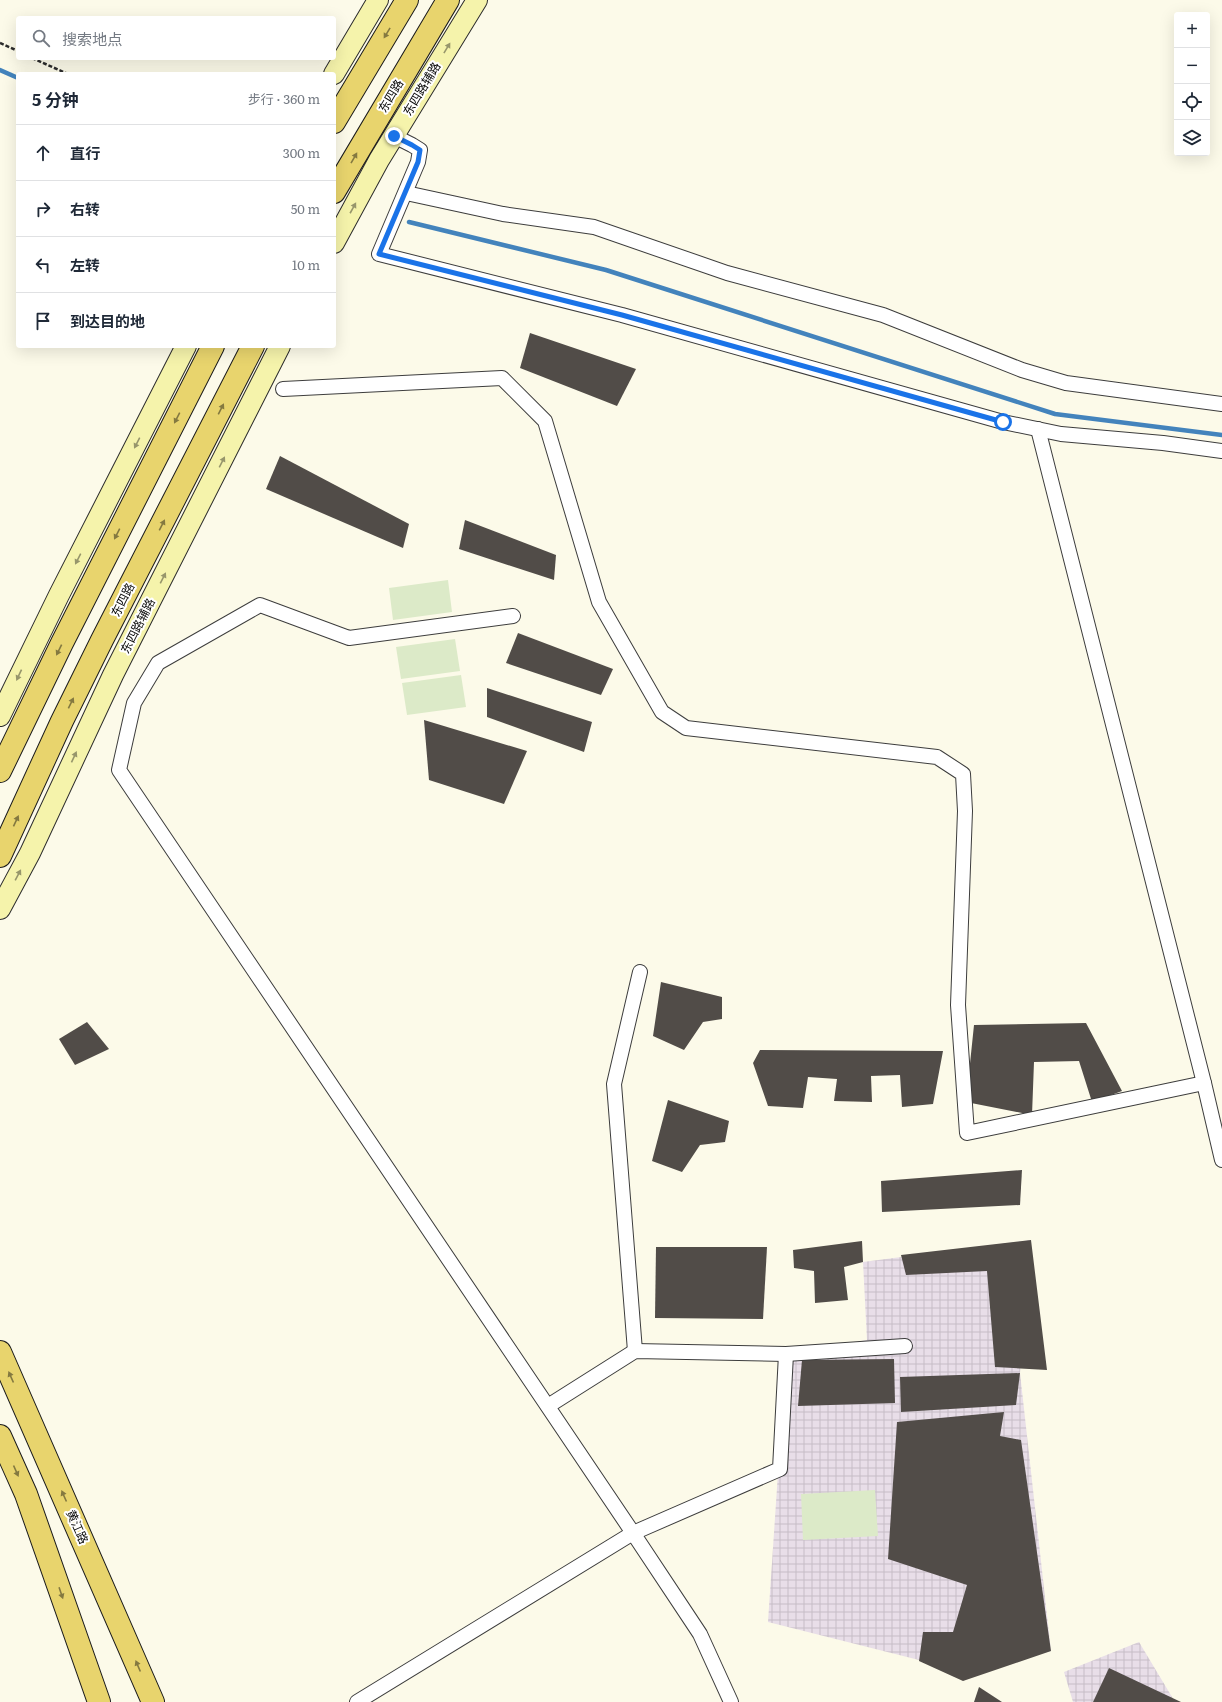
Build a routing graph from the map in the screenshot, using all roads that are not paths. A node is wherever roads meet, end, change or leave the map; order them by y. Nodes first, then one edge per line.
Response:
1 (378, 0) edge
2 (407, 0) edge
3 (448, 0) edge
4 (477, 0) edge
5 (335, 72) edge
6 (336, 119) edge
7 (394, 136) junction
8 (336, 189) edge
9 (406, 193) junction
10 (336, 239) edge
11 (185, 348) edge
12 (212, 348) edge
13 (252, 348) edge
14 (279, 348) edge
15 (283, 389) dead end
16 (1222, 404) edge
17 (1038, 429) junction
18 (1222, 452) edge
19 (513, 616) dead end
20 (0, 716) edge
21 (0, 771) edge
22 (0, 856) edge
23 (0, 909) edge
24 (640, 972) dead end
25 (1204, 1084) junction
26 (1222, 1160) edge
27 (905, 1346) dead end
28 (635, 1351) junction
29 (0, 1352) edge
30 (786, 1354) junction
31 (548, 1406) junction
32 (0, 1436) edge
33 (634, 1533) junction
34 (99, 1702) edge
35 (153, 1702) edge
36 (357, 1702) edge
37 (731, 1702) edge

1 - 5 main road
2 -> 6 main road
8 -> 3 main road, 东四路
7 -> 4 main road, 东四路辅路
7 - 9 street
10 -> 7 main road, 东四路辅路
9 - 16 street
9 - 17 street
11 -> 20 main road
12 -> 21 main road
22 -> 13 main road, 东四路
23 -> 14 main road, 东四路辅路
15 - 25 street
17 - 18 street
17 - 25 street
19 - 31 street
24 - 28 street
25 - 26 street
27 - 30 street
28 - 30 street
28 - 31 street
35 -> 29 main road, 黄江路
30 - 33 street
31 - 33 street
32 -> 34 main road
33 - 36 street
33 - 37 street

